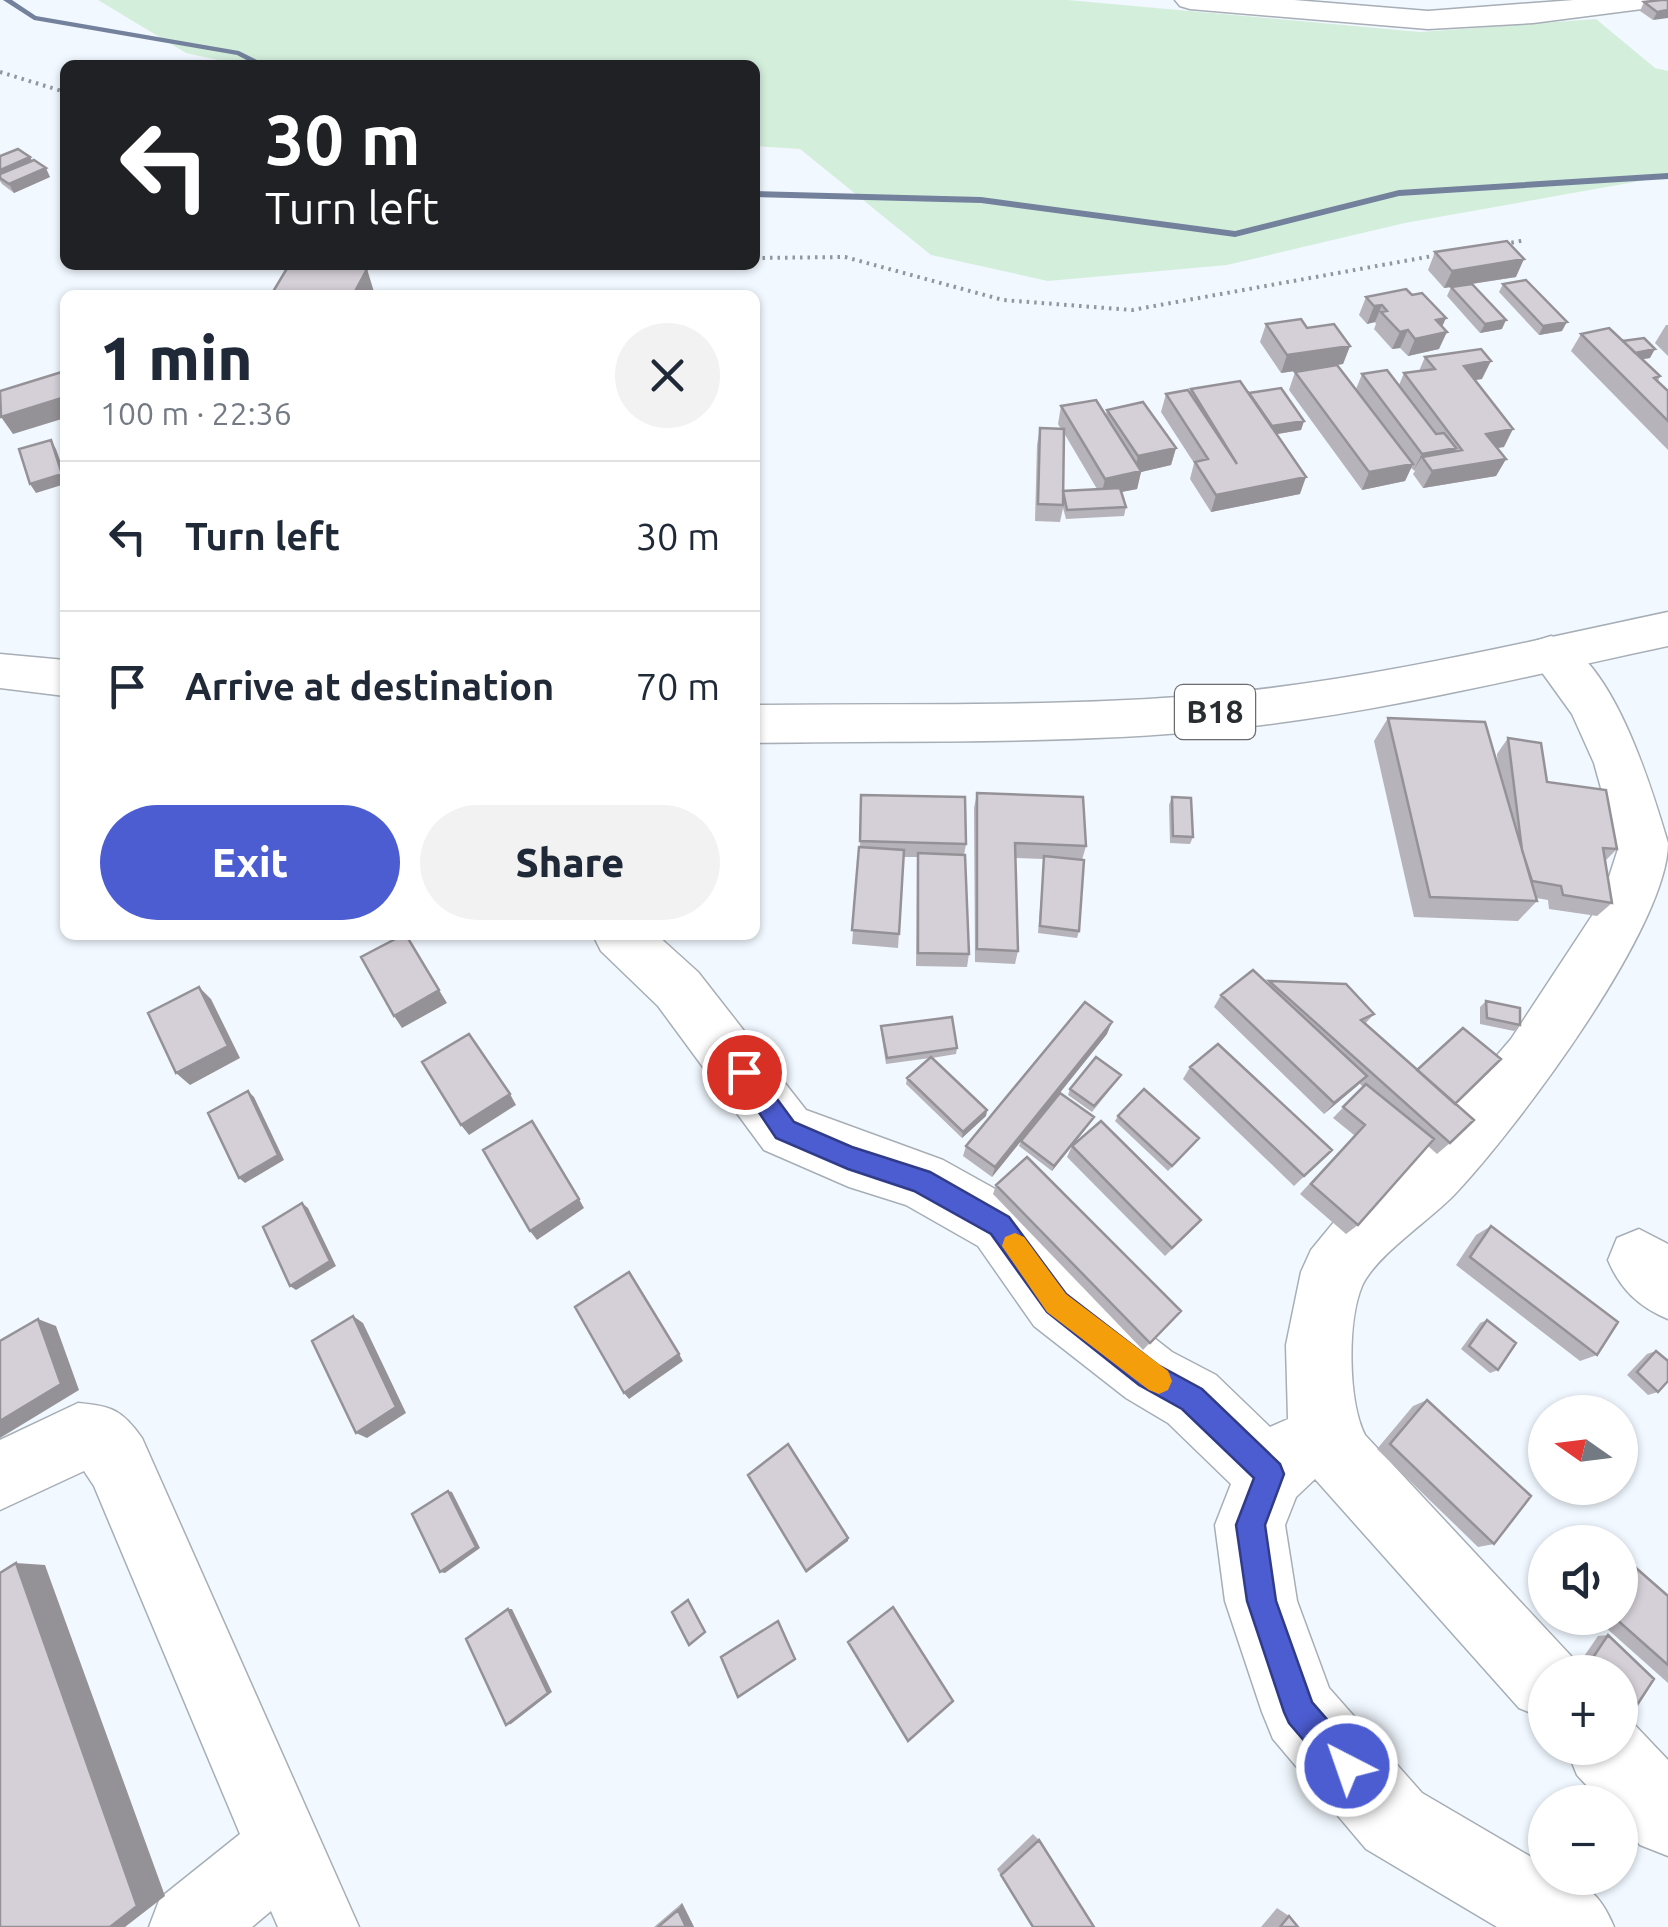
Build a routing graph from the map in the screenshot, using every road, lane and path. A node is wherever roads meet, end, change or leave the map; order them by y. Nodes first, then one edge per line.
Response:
1 (1190, 0) edge
2 (1642, 0) edge
3 (0, 72) edge
4 (60, 90) edge
5 (1526, 240) dead end
6 (1488, 246) edge
7 (1450, 252) edge
8 (760, 258) edge
9 (1668, 629) edge
10 (1551, 653) junction
11 (0, 671) edge
12 (60, 677) edge
13 (760, 724) edge
14 (625, 940) edge
15 (1322, 1421) junction
16 (1270, 1474) junction
17 (0, 1476) edge
18 (1528, 1663) edge
19 (1620, 1765) edge
20 (1668, 1817) edge
21 (285, 1848) junction
22 (189, 1927) edge
23 (319, 1927) edge
24 (1574, 1927) edge

1 - 2 main road
3 - 4 path
5 - 6 path
7 - 8 path
9 - 10 main road, B18
10 - 13 main road, B18
10 - 15 main road
11 - 12 main road
14 - 16 main road
15 - 16 main road
15 - 18 main road
16 - 24 main road
17 - 21 main road
19 - 20 main road
21 - 22 main road
21 - 23 main road

